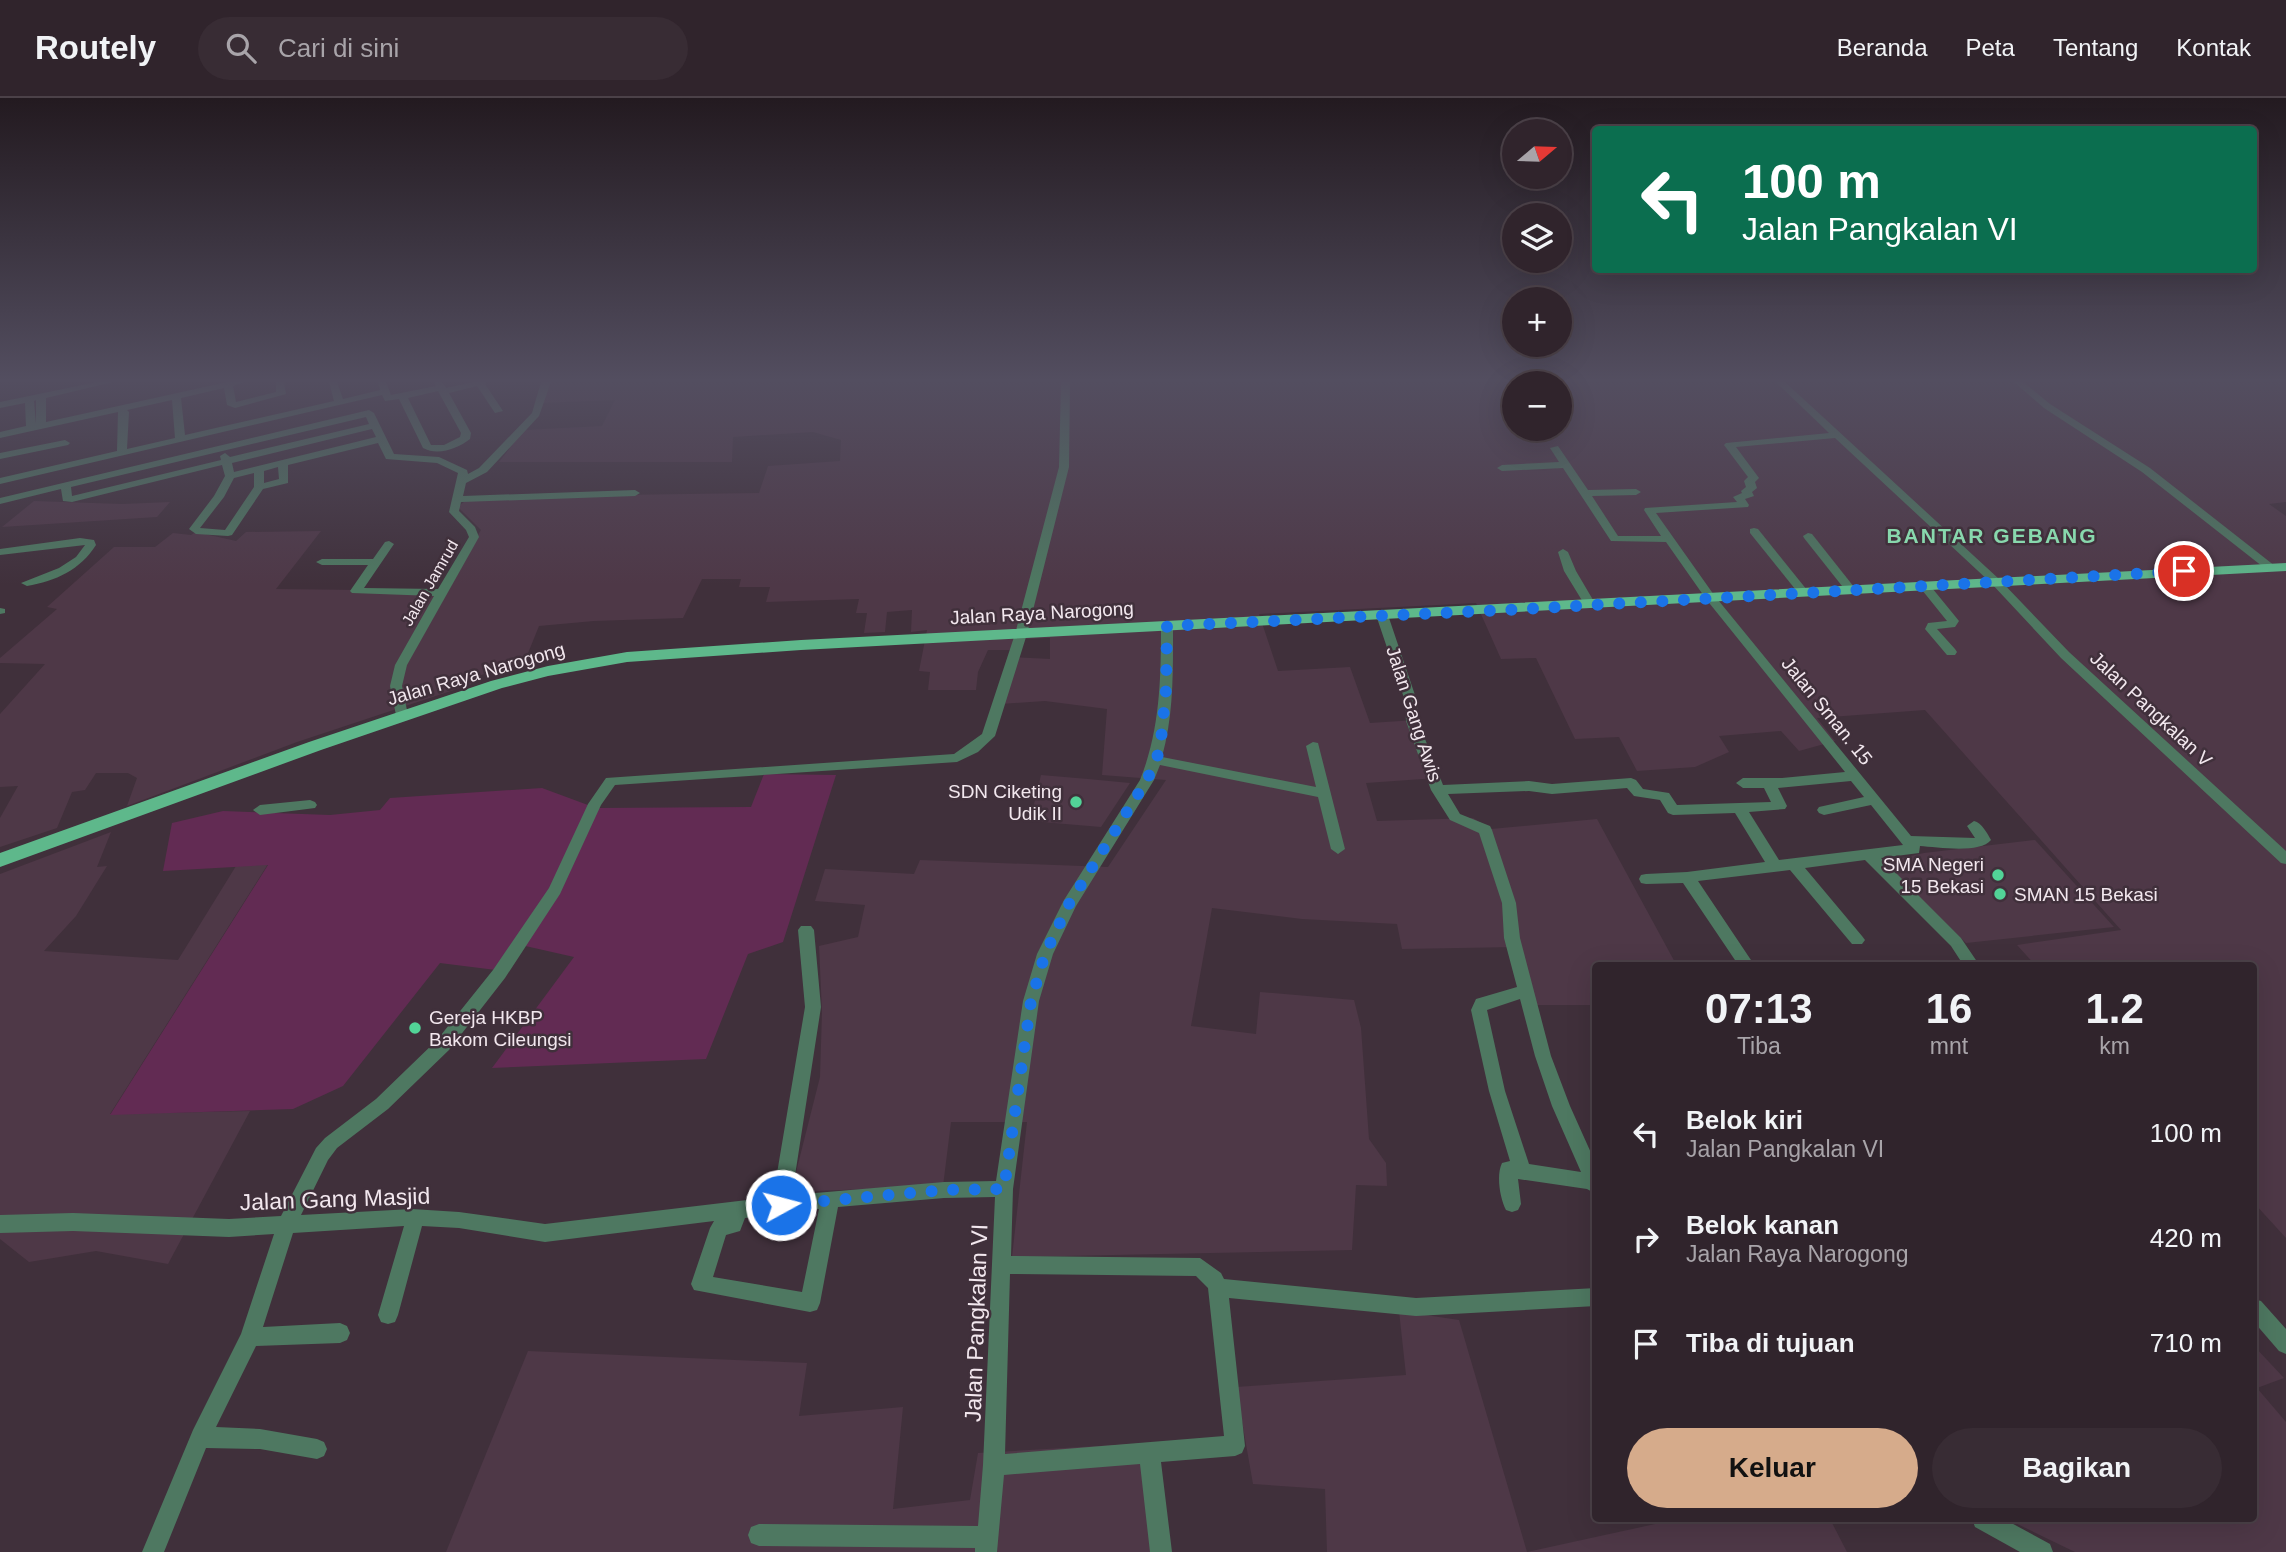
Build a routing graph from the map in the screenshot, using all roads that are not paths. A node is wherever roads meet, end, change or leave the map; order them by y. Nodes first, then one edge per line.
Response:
1 (31, 450) edge
2 (65, 450) edge
3 (122, 450) edge
4 (135, 450) edge
5 (210, 450) edge
6 (223, 450) edge
7 (276, 450) edge
8 (335, 450) edge
9 (386, 450) edge
10 (503, 450) edge
11 (1063, 450) edge
12 (1556, 450) edge
13 (1734, 450) edge
14 (1851, 450) edge
15 (2115, 450) edge
16 (122, 453) junction
17 (0, 456) edge
18 (227, 462) junction
19 (283, 464) dead end
20 (1566, 465) junction
21 (65, 466) junction
22 (259, 468) junction
23 (1503, 468) dead end
24 (230, 476) junction
25 (0, 481) edge
26 (462, 481) junction
27 (66, 485) junction
28 (259, 487) junction
29 (1636, 492) dead end
30 (635, 493) dead end
31 (1585, 493) junction
32 (458, 499) junction
33 (0, 501) edge
34 (1754, 531) dead end
35 (1808, 536) dead end
36 (1668, 539) junction
37 (389, 544) dead end
38 (0, 552) edge
39 (1563, 552) dead end
40 (322, 562) dead end
41 (375, 562) junction
42 (2278, 568) edge
43 (1996, 581) junction
44 (27, 583) dead end
45 (1924, 585) junction
46 (1850, 589) junction
47 (1802, 592) junction
48 (443, 593) junction
49 (1710, 597) junction
50 (1590, 605) junction
51 (1382, 615) junction
52 (1167, 626) junction
53 (1021, 634) junction
54 (1951, 652) dead end
55 (402, 715) junction
56 (1312, 746) dead end
57 (1156, 760) junction
58 (1854, 776) junction
59 (1743, 783) dead end
60 (1769, 784) junction
61 (1438, 790) junction
62 (1324, 793) junction
63 (1874, 800) junction
64 (310, 805) dead end
65 (1739, 808) junction
66 (260, 810) dead end
67 (1824, 810) dead end
68 (1974, 825) dead end
69 (1911, 845) junction
70 (1338, 849) dead end
71 (1868, 854) junction
72 (2286, 859) edge
73 (0, 860) edge
74 (1794, 865) junction
75 (1776, 867) junction
76 (1687, 877) junction
77 (1646, 879) dead end
78 (806, 930) dead end
79 (1857, 940) dead end
80 (1744, 962) edge
81 (1969, 962) edge
82 (1526, 991) junction
83 (1522, 1171) junction
84 (1592, 1173) edge
85 (1592, 1175) edge
86 (1004, 1189) junction
87 (830, 1199) junction
88 (1512, 1204) dead end
89 (781, 1205) junction
90 (737, 1211) junction
91 (415, 1218) junction
92 (0, 1224) edge
93 (286, 1226) junction
94 (1000, 1265) junction
95 (1218, 1288) junction
96 (1592, 1297) edge
97 (2257, 1311) edge
98 (388, 1315) dead end
99 (340, 1333) dead end
100 (250, 1337) junction
101 (2286, 1343) edge
102 (200, 1437) junction
103 (317, 1449) dead end
104 (1149, 1453) junction
105 (994, 1465) junction
106 (1988, 1522) edge
107 (759, 1535) dead end
108 (986, 1545) edge
109 (153, 1552) edge
110 (1161, 1552) edge
111 (2042, 1552) edge

1 - 17 street
2 - 21 street
3 - 16 street
4 - 16 street
5 - 27 street
6 - 18 street
7 - 18 street
8 - 22 street
9 - 26 street
10 - 26 street
11 - 53 street
12 - 20 street
13 - 36 street, Jalan Sman. 15
14 - 43 street, Jalan Pangkalan V
15 - 42 street
16 - 21 street
18 - 24 street
18 - 27 street
19 - 28 street
20 - 23 street
20 - 31 street
21 - 25 street
22 - 24 street
22 - 28 street
24 - 28 street
26 - 32 street
27 - 33 street
29 - 31 street
30 - 32 street
31 - 36 street
32 - 48 street, Jalan Jamrud
34 - 47 street
35 - 46 street
36 - 49 street, Jalan Sman. 15
37 - 41 street
38 - 44 street
39 - 50 street
40 - 41 street
41 - 48 street
42 - 43 main road, Jalan Raya Narogong
43 - 45 main road, Jalan Raya Narogong
43 - 72 street, Jalan Pangkalan V
45 - 46 main road, Jalan Raya Narogong
45 - 54 street
46 - 47 main road, Jalan Raya Narogong
47 - 49 main road, Jalan Raya Narogong
48 - 55 street, Jalan Jamrud
49 - 50 main road, Jalan Raya Narogong
49 - 58 street, Jalan Sman. 15
50 - 51 main road, Jalan Raya Narogong
51 - 52 main road, Jalan Raya Narogong
51 - 61 street, Jalan Gang Awis
52 - 53 main road, Jalan Raya Narogong
52 - 57 street, Jalan Pangkalan VI
53 - 55 main road, Jalan Raya Narogong
53 - 93 street
55 - 73 main road, Jalan Raya Narogong
56 - 62 street
57 - 62 street
57 - 86 street, Jalan Pangkalan VI
58 - 60 street
58 - 63 street, Jalan Sman. 15
59 - 60 street
60 - 65 street
61 - 65 street
61 - 82 street, Jalan Gang Awis
62 - 70 street
63 - 67 street
63 - 69 street, Jalan Sman. 15
64 - 66 street
65 - 75 street
68 - 69 street
69 - 71 street
71 - 74 street
71 - 81 street
74 - 75 street
74 - 79 street
75 - 76 street
76 - 77 street
76 - 80 street
78 - 89 street
82 - 83 street
82 - 84 street
83 - 85 street
83 - 88 street
86 - 87 street, Jalan Gang Masjid
86 - 94 street, Jalan Pangkalan VI
87 - 89 street, Jalan Gang Masjid
87 - 90 street
89 - 90 street, Jalan Gang Masjid
90 - 91 street, Jalan Gang Masjid
91 - 93 street, Jalan Gang Masjid
91 - 98 street
92 - 93 street, Jalan Gang Masjid
93 - 100 street
94 - 95 street
94 - 105 street, Jalan Pangkalan VI
95 - 96 street
95 - 104 street
97 - 101 street
99 - 100 street
100 - 102 street
102 - 103 street
102 - 109 street
104 - 105 street
104 - 110 street
105 - 108 street, Jalan Pangkalan VI
106 - 111 street
107 - 108 street

